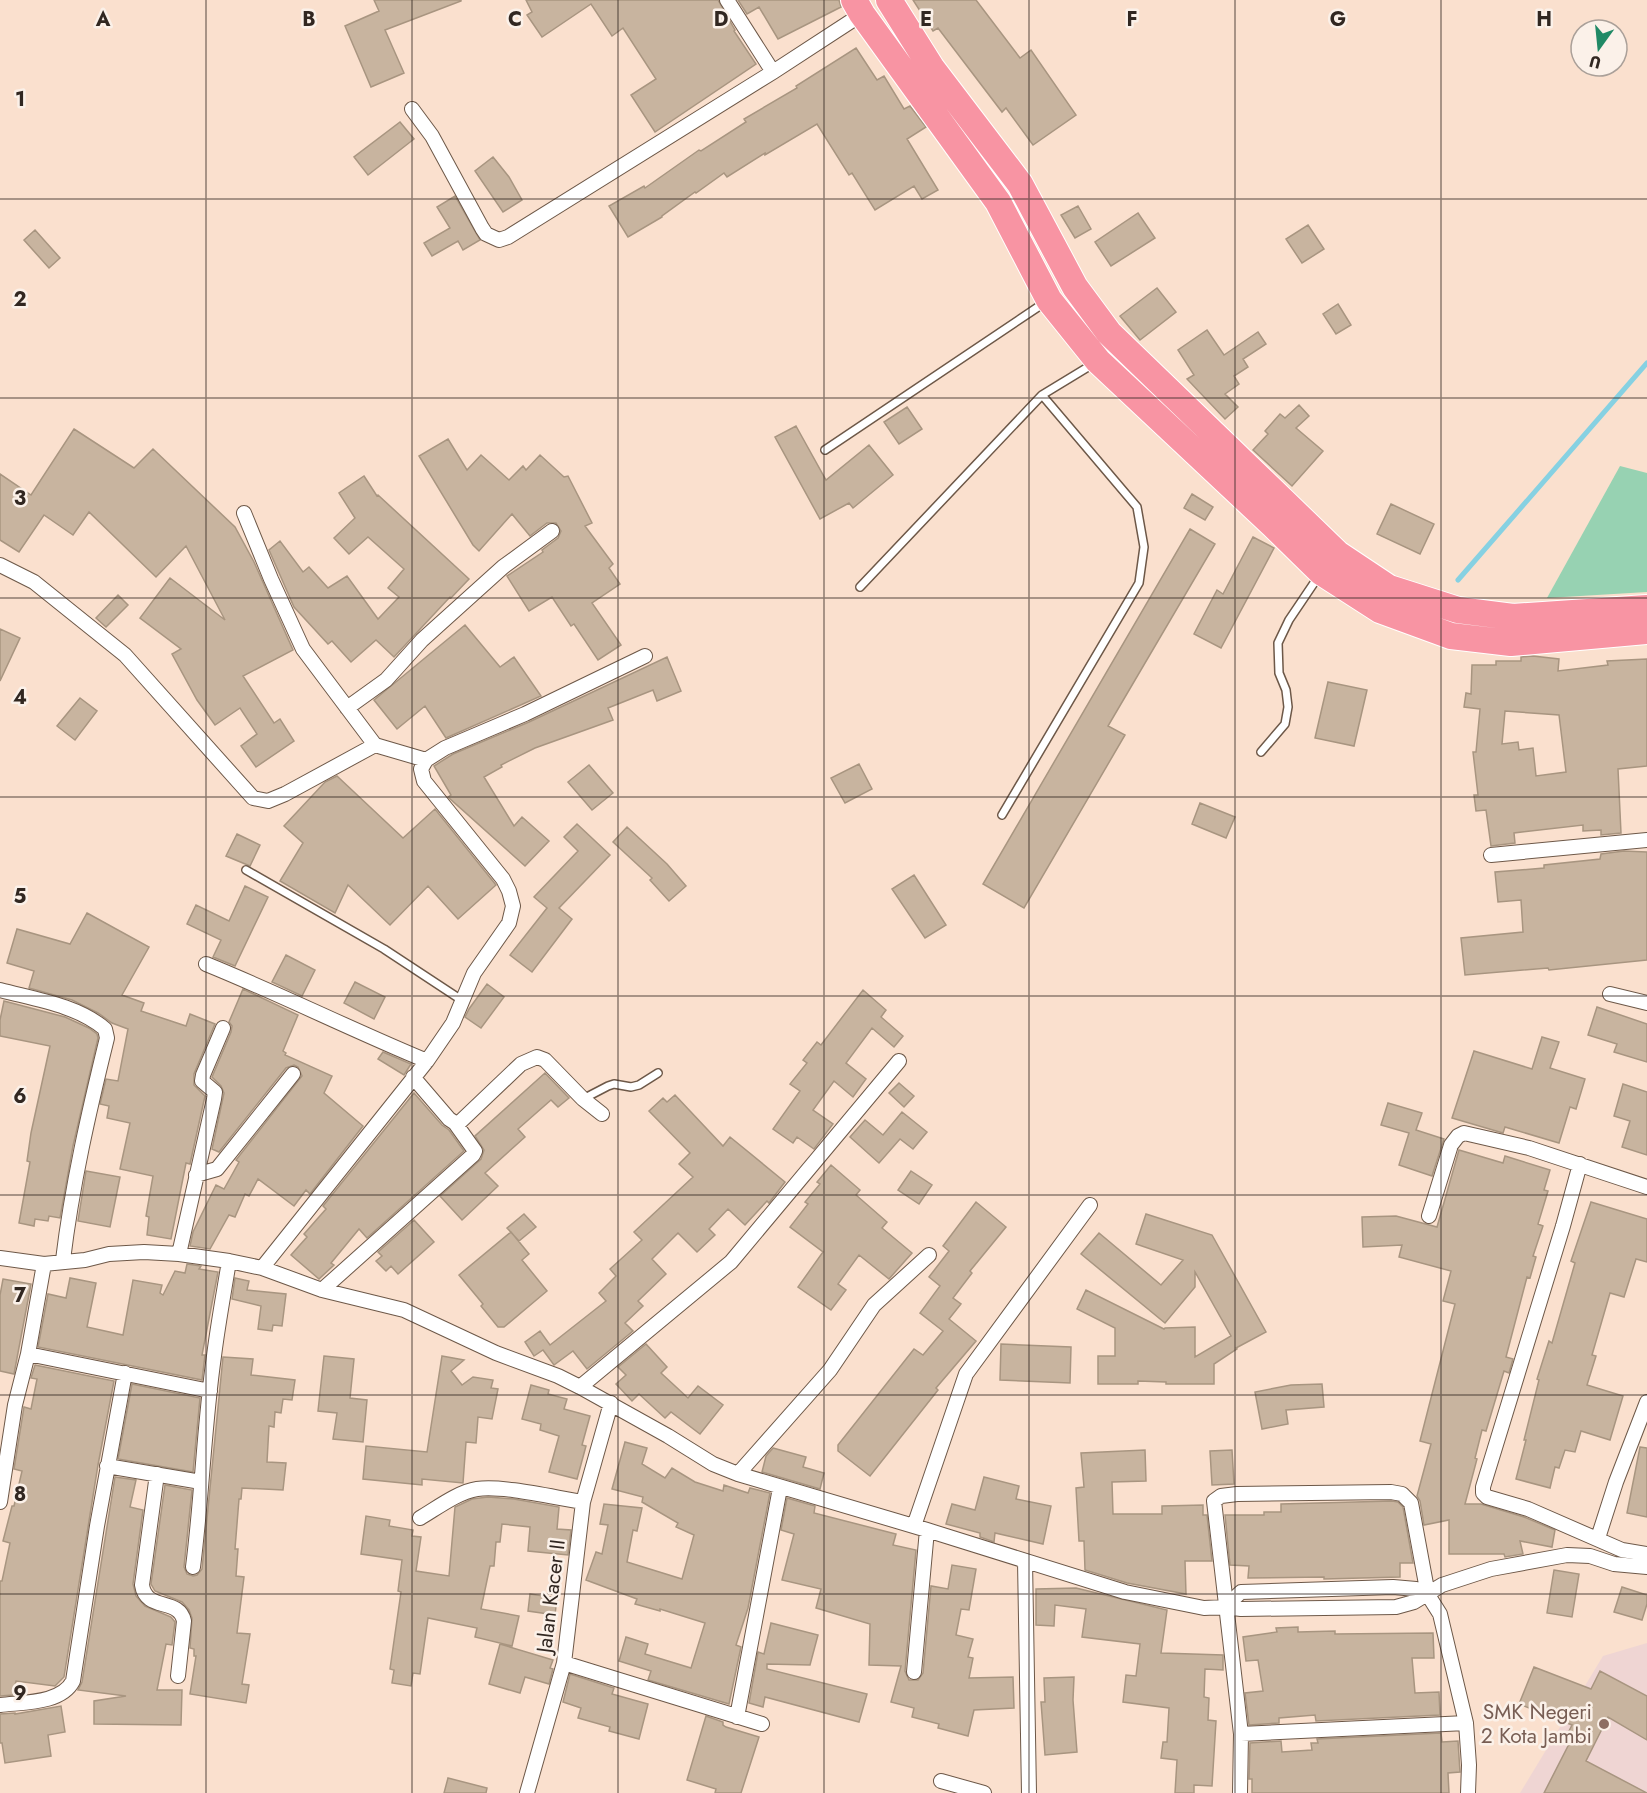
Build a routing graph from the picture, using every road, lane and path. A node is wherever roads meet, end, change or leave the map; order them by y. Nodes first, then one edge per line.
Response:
1 (727, 0) edge
2 (889, 0) edge
3 (858, 7) edge
4 (773, 72) junction
5 (412, 110) dead end
6 (1049, 300) junction
7 (1098, 361) junction
8 (1042, 395) junction
9 (825, 450) dead end
10 (244, 513) dead end
11 (1281, 516) junction
12 (552, 531) dead end
13 (0, 566) edge
14 (1321, 572) junction
15 (860, 587) dead end
16 (1647, 608) edge
17 (1647, 631) edge
18 (645, 656) dead end
19 (347, 708) junction
20 (375, 746) junction
21 (1261, 752) dead end
22 (426, 760) junction
23 (1002, 815) dead end
24 (1647, 840) edge
25 (1491, 855) dead end
26 (246, 870) dead end
27 (206, 964) dead end
28 (0, 990) edge
29 (1610, 994) dead end
30 (463, 1000) junction
31 (1647, 1003) edge
32 (223, 1028) dead end
33 (427, 1061) junction
34 (899, 1061) dead end
35 (658, 1073) dead end
36 (292, 1074) dead end
37 (412, 1077) junction
38 (583, 1099) junction
39 (602, 1114) dead end
40 (455, 1123) junction
41 (1580, 1164) junction
42 (196, 1175) junction
43 (1647, 1186) edge
44 (1090, 1205) dead end
45 (1429, 1216) dead end
46 (179, 1254) junction
47 (928, 1255) dead end
48 (0, 1258) edge
49 (63, 1260) junction
50 (229, 1261) junction
51 (44, 1264) junction
52 (262, 1268) junction
53 (322, 1290) junction
54 (28, 1354) junction
55 (125, 1373) junction
56 (580, 1387) junction
57 (210, 1392) junction
58 (1647, 1402) edge
59 (611, 1403) junction
60 (107, 1466) junction
61 (157, 1474) junction
62 (738, 1474) junction
63 (201, 1482) junction
64 (780, 1488) junction
65 (0, 1502) edge
66 (583, 1502) junction
67 (420, 1518) dead end
68 (921, 1528) junction
69 (1598, 1538) junction
70 (1647, 1554) edge
71 (1025, 1560) junction
72 (193, 1566) dead end
73 (1647, 1567) edge
74 (1428, 1595) junction
75 (1225, 1607) junction
76 (564, 1663) junction
77 (914, 1672) dead end
78 (178, 1676) dead end
79 (0, 1705) edge
80 (737, 1717) junction
81 (1466, 1723) junction
82 (762, 1724) dead end
83 (1241, 1734) junction
84 (941, 1782) dead end
85 (527, 1793) edge
86 (984, 1793) edge
87 (1029, 1793) edge
88 (1240, 1793) edge
89 (1467, 1793) edge

1 - 4 street
2 - 11 highway
3 - 4 street
3 - 6 highway
4 - 5 street
6 - 7 highway
6 - 9 lane
7 - 8 lane
7 - 11 highway
8 - 15 lane
8 - 23 lane
10 - 19 street
11 - 14 highway
11 - 16 highway
12 - 19 street
13 - 20 street
14 - 17 highway
14 - 21 lane
18 - 22 street
19 - 20 street
20 - 22 street
22 - 30 street
24 - 25 street
26 - 30 lane
27 - 33 street
28 - 49 street
29 - 31 street
30 - 33 street
32 - 42 street
33 - 37 street
34 - 56 street
35 - 38 lane
36 - 42 street
37 - 40 street
37 - 52 street
38 - 39 street
38 - 40 street
40 - 53 street
41 - 43 street
41 - 45 street
41 - 69 street
42 - 46 street
44 - 68 street
46 - 49 street
46 - 50 street
47 - 62 street
48 - 51 street
49 - 51 street
50 - 52 street
50 - 57 street
51 - 54 street
52 - 53 street
53 - 56 street
54 - 55 street
54 - 65 street
55 - 57 street
55 - 60 street
56 - 59 street
57 - 63 street
58 - 69 street
59 - 62 street
59 - 66 street, Jalan Kacer II
60 - 61 street
60 - 79 street
61 - 63 street
61 - 78 street
62 - 64 street
63 - 72 street
64 - 68 street
64 - 80 street
66 - 67 street
66 - 76 street, Jalan Kacer II
68 - 71 street
68 - 77 street
69 - 70 street
71 - 75 street
71 - 87 street
73 - 74 street
74 - 75 street
74 - 75 street
74 - 75 street
74 - 81 street
75 - 83 street
76 - 80 street
76 - 85 street, Jalan Kacer II
80 - 82 street
81 - 83 street
81 - 89 street
83 - 88 street
84 - 86 street

